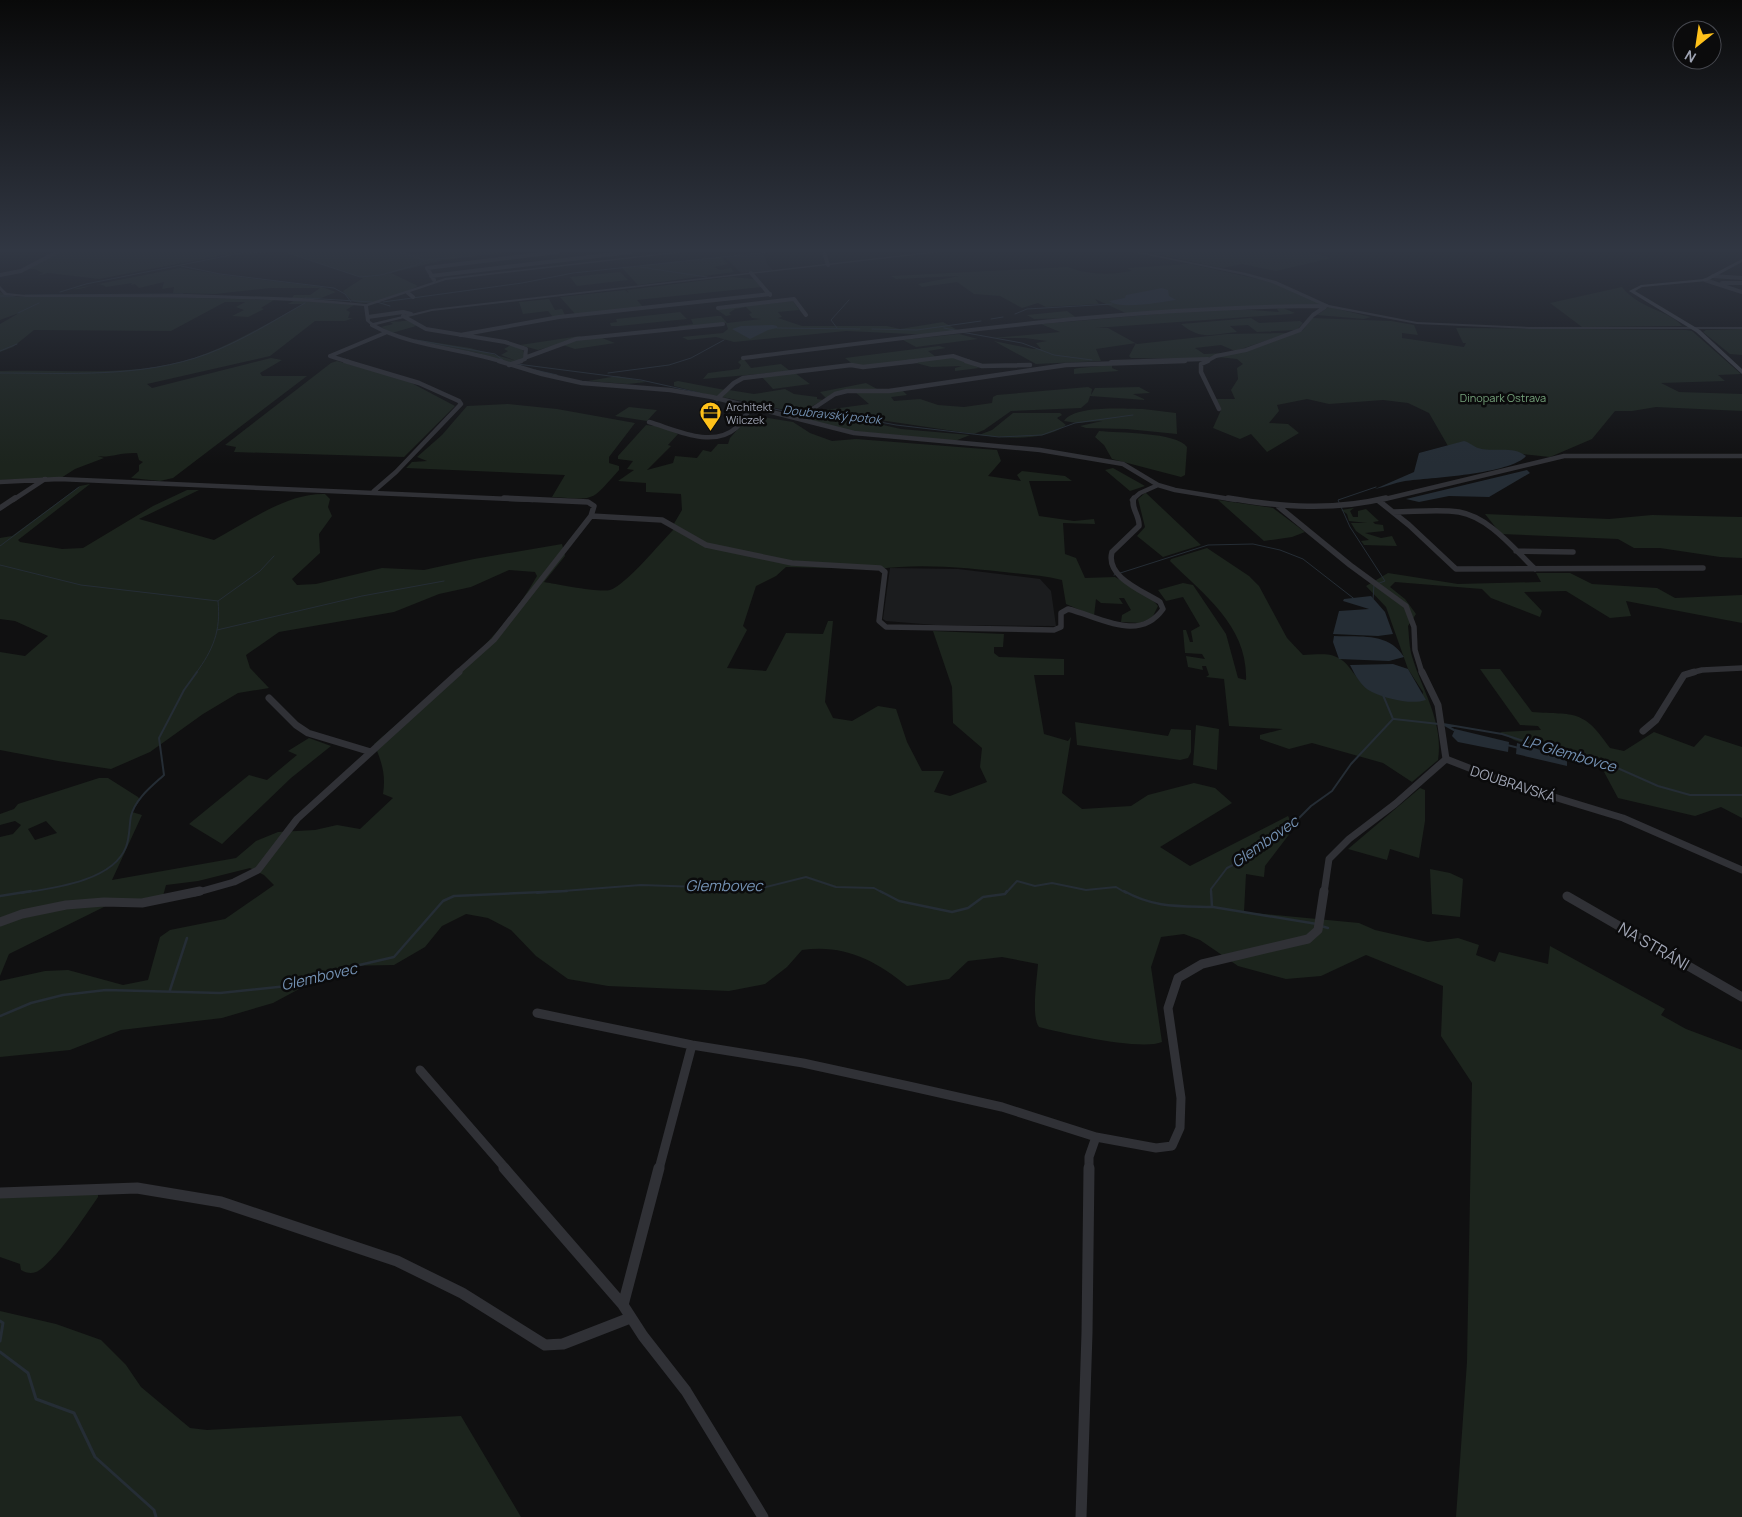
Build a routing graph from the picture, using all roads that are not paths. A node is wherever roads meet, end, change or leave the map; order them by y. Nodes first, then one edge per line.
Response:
1 (380, 323) edge
2 (413, 323) edge
3 (529, 323) edge
4 (1035, 323) edge
5 (1306, 323) edge
6 (1410, 323) edge
7 (1685, 323) edge
8 (723, 324) dead end
9 (372, 325) joint
10 (1692, 327) junction
11 (1742, 328) edge
12 (385, 333) junction
13 (460, 336) junction
14 (527, 357) junction
15 (742, 358) dead end
16 (1208, 359) junction
17 (508, 365) junction
18 (1044, 366) junction
19 (1742, 372) edge
20 (717, 399) junction
21 (753, 407) junction
22 (1219, 409) dead end
23 (794, 416) junction
24 (649, 422) dead end
25 (1742, 456) edge
26 (46, 479) junction
27 (0, 482) edge
28 (1158, 485) junction
29 (374, 492) junction
30 (1379, 501) junction
31 (1278, 506) junction
32 (0, 508) edge
33 (1393, 512) junction
34 (591, 516) junction
35 (1516, 552) junction
36 (1573, 552) dead end
37 (1703, 568) dead end
38 (1535, 569) junction
39 (1742, 668) edge
40 (269, 698) dead end
41 (1643, 731) dead end
42 (371, 752) junction
43 (1446, 759) junction
44 (1742, 870) edge
45 (1567, 896) dead end
46 (0, 922) edge
47 (1742, 996) edge
48 (537, 1012) dead end
49 (692, 1045) junction
50 (420, 1070) dead end
51 (1096, 1136) junction
52 (0, 1193) edge
53 (623, 1305) junction
54 (630, 1318) junction
55 (762, 1517) edge
56 (1081, 1517) edge

1 - 9 street
2 - 13 street
3 - 13 street
4 - 15 street
5 - 16 street
6 - 10 street
7 - 10 main road
8 - 14 street
9 - 12 street
10 - 11 street
10 - 19 main road
12 - 17 street
12 - 29 street
13 - 14 street
14 - 17 street
16 - 18 street
16 - 22 street
17 - 20 street
18 - 20 street
18 - 23 street
20 - 21 street
21 - 23 street
21 - 24 street
23 - 28 street
25 - 30 street
26 - 27 street
26 - 29 street
26 - 32 street
28 - 31 street
28 - 34 street
29 - 34 street
30 - 31 street
30 - 33 street
31 - 43 street
33 - 35 street
33 - 38 street
34 - 42 street
35 - 36 street
35 - 38 street
37 - 38 street
39 - 41 street
40 - 42 street
42 - 46 street
43 - 44 street, DOUBRAVSKÁ
43 - 51 street
45 - 47 street, NA STRÁNI
48 - 49 street
49 - 51 street
49 - 53 street
50 - 53 street
51 - 56 street
52 - 54 street
53 - 54 street
54 - 55 street

